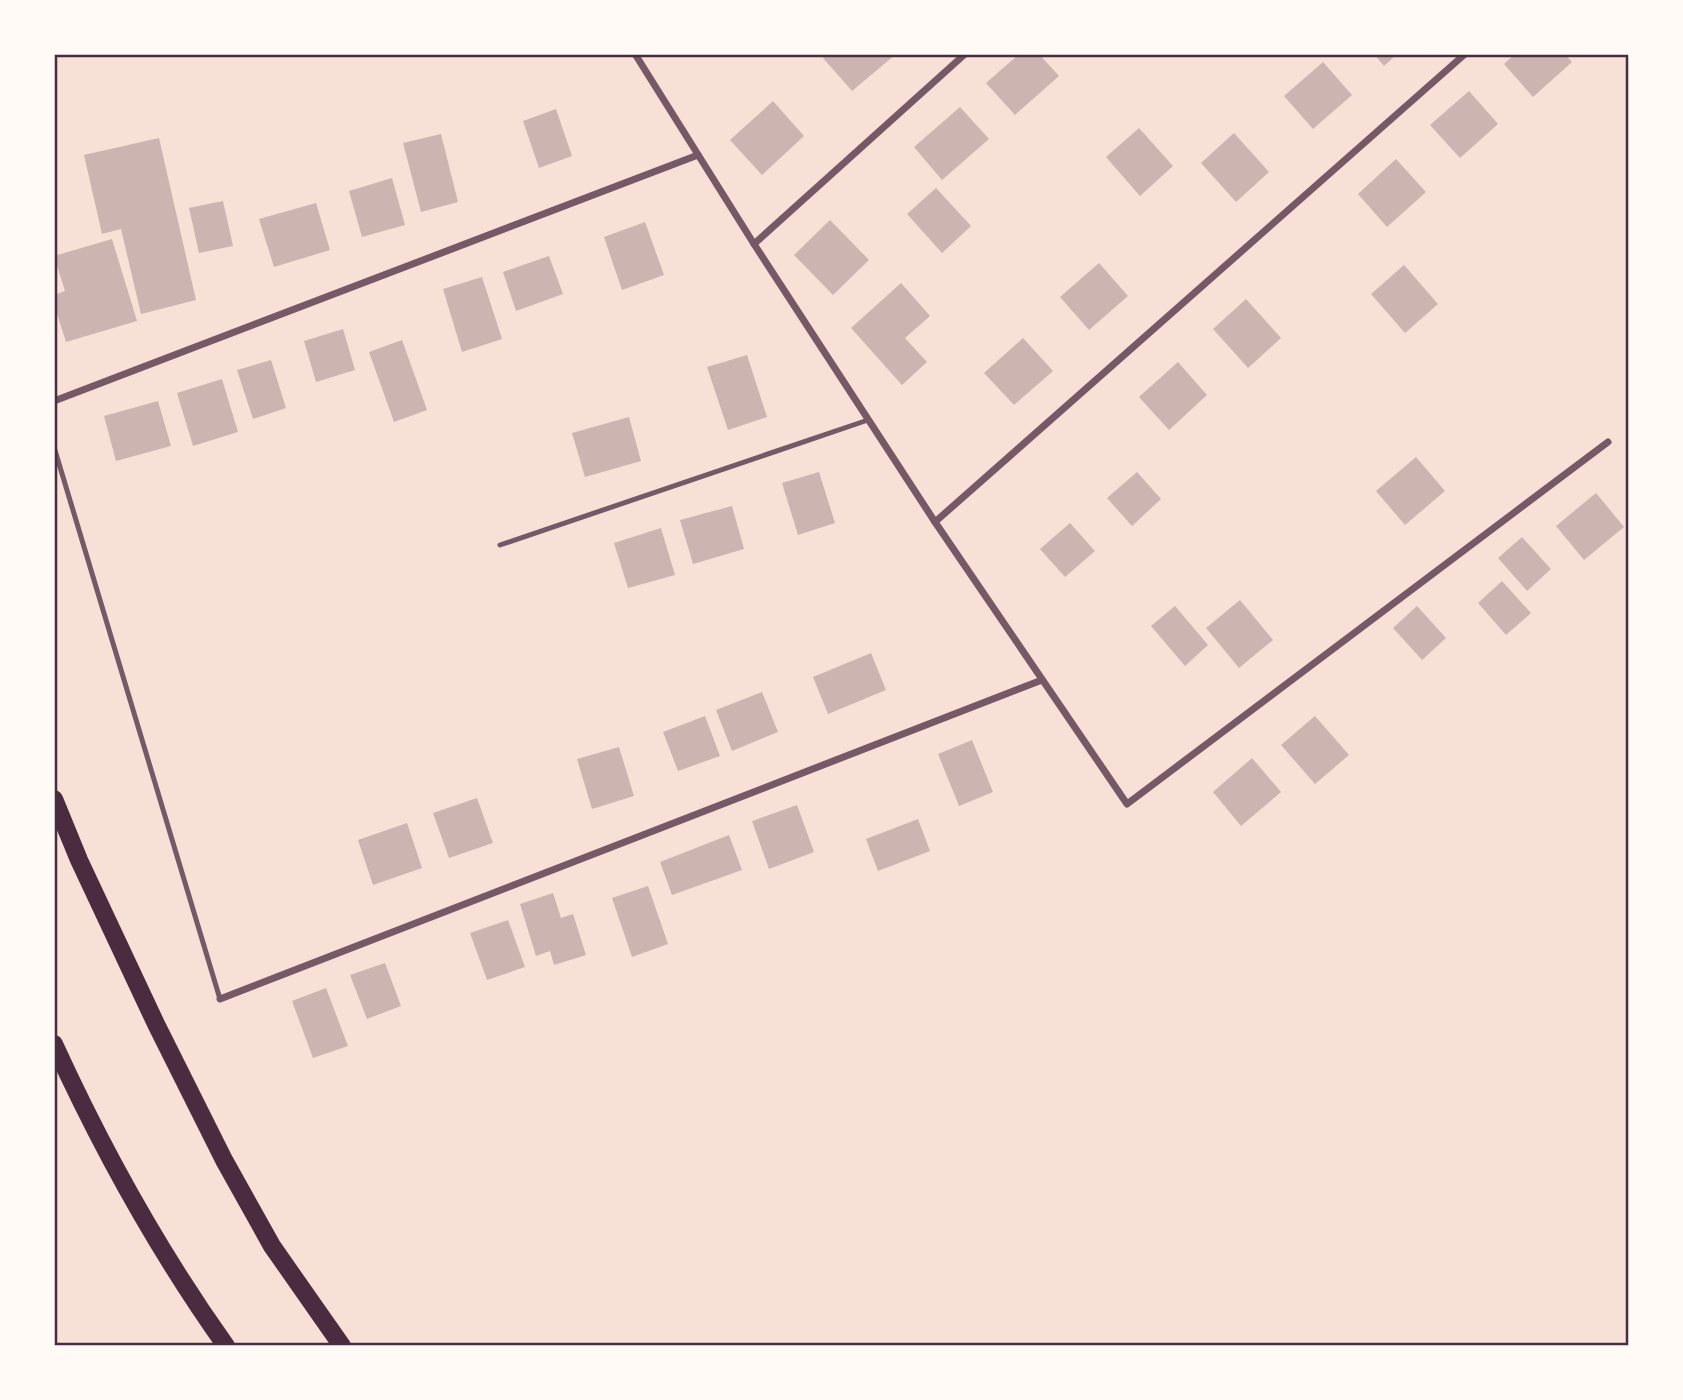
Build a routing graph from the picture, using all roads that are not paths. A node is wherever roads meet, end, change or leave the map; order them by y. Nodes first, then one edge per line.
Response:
1 (635, 54) edge
2 (965, 54) edge
3 (1465, 54) edge
4 (698, 155) junction
5 (754, 244) junction
6 (54, 401) edge
7 (868, 420) junction
8 (1608, 442) dead end
9 (54, 447) edge
10 (934, 522) junction
11 (500, 545) dead end
12 (1042, 680) junction
13 (54, 799) edge
14 (220, 999) joint
15 (54, 1044) edge
16 (226, 1346) edge
17 (342, 1346) edge

1 - 4 street
2 - 5 street
3 - 10 street
4 - 5 street
4 - 6 street
5 - 7 street
7 - 10 street
7 - 11 lane
8 - 12 street
9 - 14 lane
10 - 12 street
12 - 14 street
13 - 17 main road
15 - 16 main road

